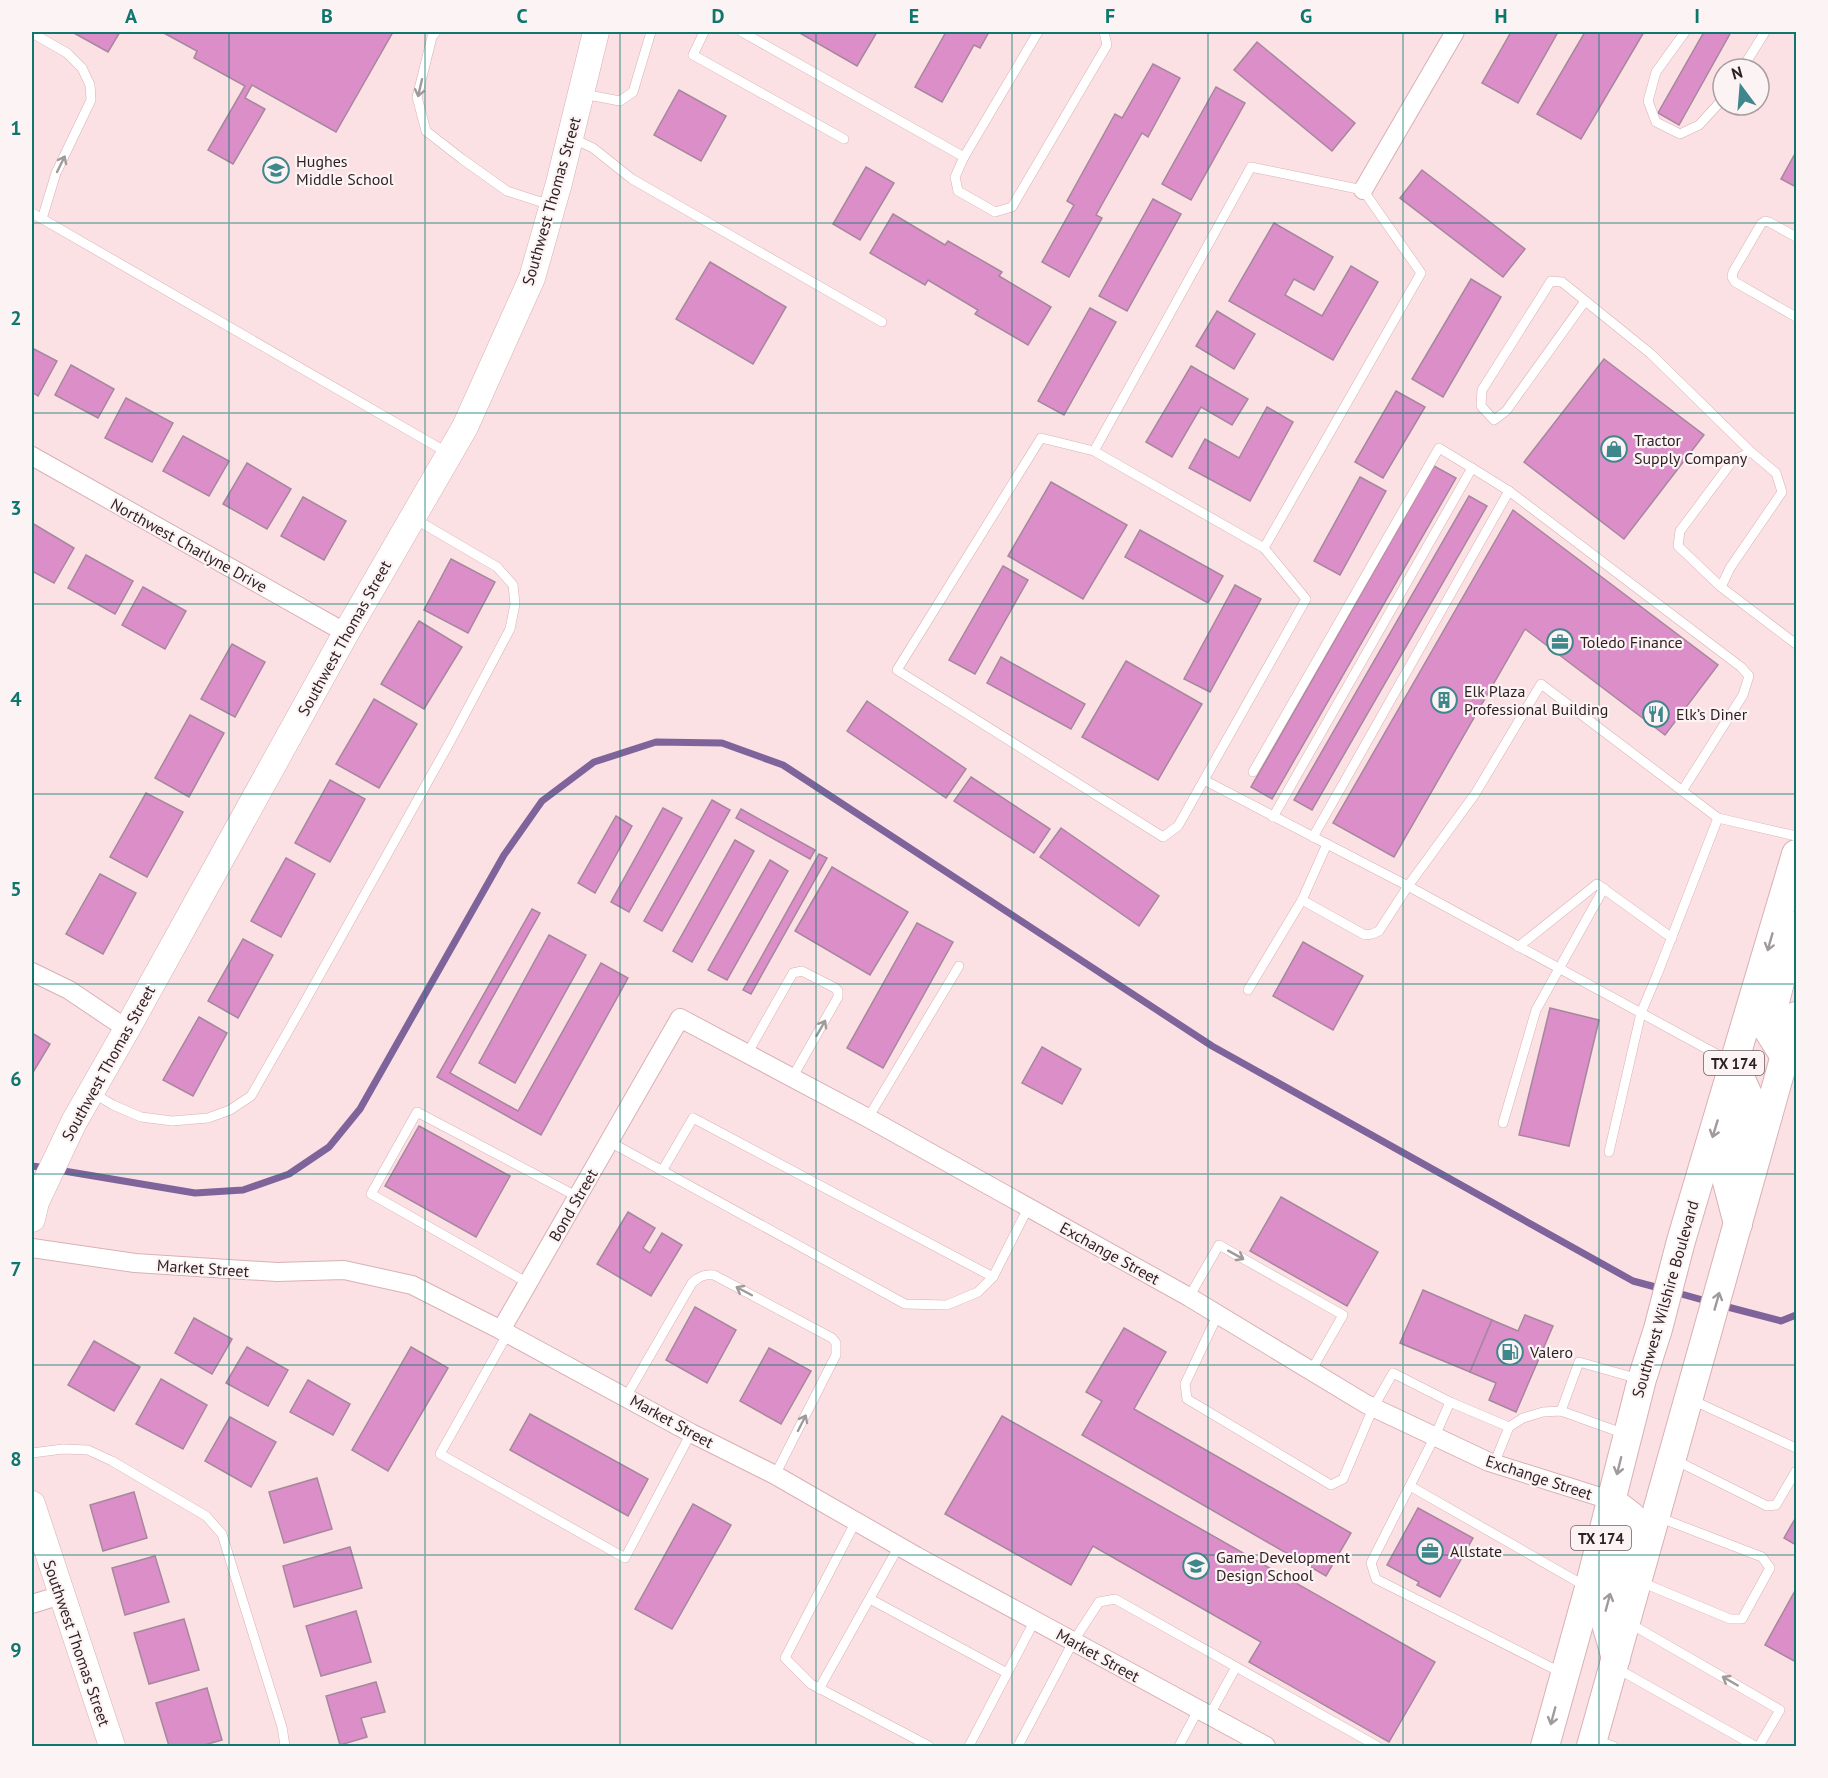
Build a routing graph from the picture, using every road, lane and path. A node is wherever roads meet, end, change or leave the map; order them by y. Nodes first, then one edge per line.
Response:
1 (436, 32) edge
2 (596, 32) edge
3 (651, 32) edge
4 (704, 32) edge
5 (742, 32) edge
6 (1038, 32) edge
7 (1104, 32) edge
8 (1455, 32) edge
9 (1685, 32) edge
10 (1765, 32) edge
11 (32, 33) edge
12 (1749, 57) edge
13 (581, 93) junction
14 (1711, 112) edge
15 (570, 137) junction
16 (844, 139) dead end
17 (964, 157) junction
18 (1363, 190) junction
19 (552, 205) junction
20 (32, 213) edge
21 (42, 219) junction
22 (1797, 237) edge
23 (1585, 300) junction
24 (1797, 317) edge
25 (882, 321) dead end
26 (1094, 451) junction
27 (1751, 452) junction
28 (449, 454) junction
29 (32, 456) edge
30 (1472, 468) junction
31 (1509, 491) junction
32 (412, 517) junction
33 (1264, 548) junction
34 (1721, 588) junction
35 (346, 633) junction
36 (1797, 644) edge
37 (1253, 772) dead end
38 (1204, 780) junction
39 (1682, 791) junction
40 (1273, 817) junction
41 (1718, 818) junction
42 (1797, 836) edge
43 (1313, 837) junction
44 (1327, 844) junction
45 (1797, 854) edge
46 (1408, 886) junction
47 (1787, 886) junction
48 (1604, 888) junction
49 (1302, 900) junction
50 (1672, 938) junction
51 (1518, 947) junction
52 (959, 966) dead end
53 (1558, 969) junction
54 (32, 972) edge
55 (1248, 990) dead end
56 (1641, 1014) junction
57 (1797, 1016) edge
58 (127, 1029) junction
59 (747, 1054) junction
60 (1734, 1064) junction
61 (1784, 1074) junction
62 (792, 1078) junction
63 (646, 1080) joint
64 (91, 1091) junction
65 (868, 1118) junction
66 (1503, 1123) dead end
67 (610, 1142) junction
68 (1609, 1152) dead end
69 (662, 1171) junction
70 (578, 1197) junction
71 (1028, 1208) junction
72 (34, 1211) edge
73 (1738, 1224) junction
74 (32, 1248) edge
75 (993, 1276) junction
76 (528, 1283) junction
77 (1189, 1297) junction
78 (1218, 1314) junction
79 (505, 1331) junction
80 (1311, 1371) junction
81 (1642, 1379) junction
82 (627, 1397) junction
83 (1689, 1399) junction
84 (1450, 1402) junction
85 (1373, 1408) junction
86 (1561, 1412) junction
87 (1509, 1428) junction
88 (691, 1433) junction
89 (1627, 1435) junction
90 (1435, 1436) junction
91 (1797, 1448) edge
92 (32, 1454) edge
93 (1673, 1459) junction
94 (1494, 1464) junction
95 (1797, 1471) edge
96 (775, 1475) junction
97 (1410, 1486) junction
98 (1610, 1500) junction
99 (32, 1504) edge
100 (1657, 1516) junction
101 (856, 1521) junction
102 (899, 1546) junction
103 (1638, 1581) junction
104 (1588, 1588) junction
105 (61, 1595) junction
106 (870, 1599) junction
107 (32, 1604) edge
108 (1035, 1620) junction
109 (1627, 1622) junction
110 (1073, 1642) junction
111 (1615, 1662) junction
112 (1236, 1667) junction
113 (1007, 1673) junction
114 (1564, 1674) junction
115 (819, 1689) junction
116 (1204, 1713) junction
117 (1599, 1744) edge
118 (112, 1746) edge
119 (285, 1746) edge
120 (929, 1746) edge
121 (969, 1746) edge
122 (1018, 1746) edge
123 (1179, 1746) edge
124 (1264, 1746) edge
125 (1377, 1746) edge
126 (1545, 1746) edge
127 (1757, 1746) edge

1 -> 19 lane
2 - 13 street, Southwest Thomas Street
3 - 13 lane
4 - 16 lane
5 - 17 lane
6 - 17 lane
7 - 17 lane
8 - 18 street
9 - 14 lane
10 - 12 lane
21 -> 11 lane
13 - 15 street, Southwest Thomas Street
15 - 19 street, Southwest Thomas Street
15 - 25 lane
18 - 26 lane
18 - 33 lane
19 - 28 street, Southwest Thomas Street
20 - 21 lane
21 - 28 lane
22 - 24 lane
23 - 23 lane
23 - 27 lane
26 - 33 lane
26 - 38 lane
27 - 34 lane
27 - 34 lane
28 - 32 street, Southwest Thomas Street
29 - 35 street, Northwest Charlyne Drive
30 - 31 lane
30 - 37 lane
30 - 40 lane
31 - 39 lane
31 - 43 lane
32 - 35 street, Southwest Thomas Street
32 - 64 lane
33 - 38 lane
34 - 36 lane
35 - 58 street, Southwest Thomas Street
38 - 40 lane
39 - 41 lane
39 - 46 lane
40 - 43 lane
41 - 42 lane
41 - 50 lane
43 - 44 lane
44 - 46 lane
44 - 49 lane
45 - 47 main road, Southwest Wilshire Boulevard / TX 174
46 - 49 lane
46 - 51 lane
47 -> 60 main road, Southwest Wilshire Boulevard / TX 174
47 - 61 main road
48 - 50 lane
48 - 51 lane
48 - 53 lane
49 - 55 lane
50 - 56 lane
51 - 53 lane
52 - 65 lane
53 - 56 lane
53 - 66 lane
54 - 58 street
56 - 60 lane
56 - 68 lane
57 - 61 main road, TX 174
58 - 64 street, Southwest Thomas Street
59 - 62 street, Exchange Street
62 -> 59 lane
59 - 63 street, Exchange Street
60 - 73 main road
60 -> 81 main road, Southwest Wilshire Boulevard / TX 174
61 - 73 main road, TX 174
62 - 65 street, Exchange Street
63 - 67 street, Bond Street
64 - 72 street, Southwest Thomas Street
65 - 71 street, Exchange Street
67 - 69 lane
67 - 70 street, Bond Street
69 - 75 lane
69 - 75 lane
70 - 76 street, Bond Street
70 - 76 lane
71 - 75 lane
71 - 77 street, Exchange Street
83 -> 73 main road, TX 174
74 - 79 street, Market Street
76 - 79 street, Bond Street
77 - 78 street, Exchange Street
77 -> 80 lane
78 - 80 street, Exchange Street
78 - 85 lane
79 - 82 street, Market Street
79 - 88 lane
80 - 85 street, Exchange Street
81 - 86 lane
81 - 89 main road, Southwest Wilshire Boulevard / TX 174
82 - 88 street, Market Street
96 -> 82 lane
83 - 91 lane
83 - 93 main road, TX 174
84 - 85 lane
84 - 87 lane
84 - 90 lane
85 - 90 street, Exchange Street
86 - 87 lane
86 - 89 lane
87 - 94 lane
88 - 96 street, Market Street
89 -> 98 main road, Southwest Wilshire Boulevard / TX 174
90 - 94 street, Exchange Street
90 - 97 lane
92 - 119 lane
93 - 95 lane
93 - 100 main road, TX 174
94 - 98 street, Exchange Street
96 - 101 street, Market Street
97 - 104 lane
97 - 114 lane
98 - 104 main road, Southwest Wilshire Boulevard / TX 174
111 -> 98 main road
99 - 105 street, Southwest Thomas Street
100 - 103 main road, TX 174
100 - 103 lane
101 - 102 street, Market Street
101 - 115 lane
102 - 106 lane
102 - 108 street, Market Street
103 - 109 main road, TX 174
104 - 114 main road, Southwest Wilshire Boulevard / TX 174
105 - 107 street
105 - 118 street, Southwest Thomas Street
106 - 113 lane
106 - 115 lane
108 - 110 street, Market Street
108 - 113 lane
109 - 111 main road, TX 174
127 -> 109 lane
110 - 112 lane
110 - 116 street, Market Street
110 - 122 lane
111 - 117 main road, TX 174
111 - 127 lane
112 - 116 lane
112 - 125 lane
113 - 121 lane
114 -> 126 main road, Southwest Wilshire Boulevard / TX 174
115 - 120 lane
116 - 123 lane
116 - 124 street, Market Street

